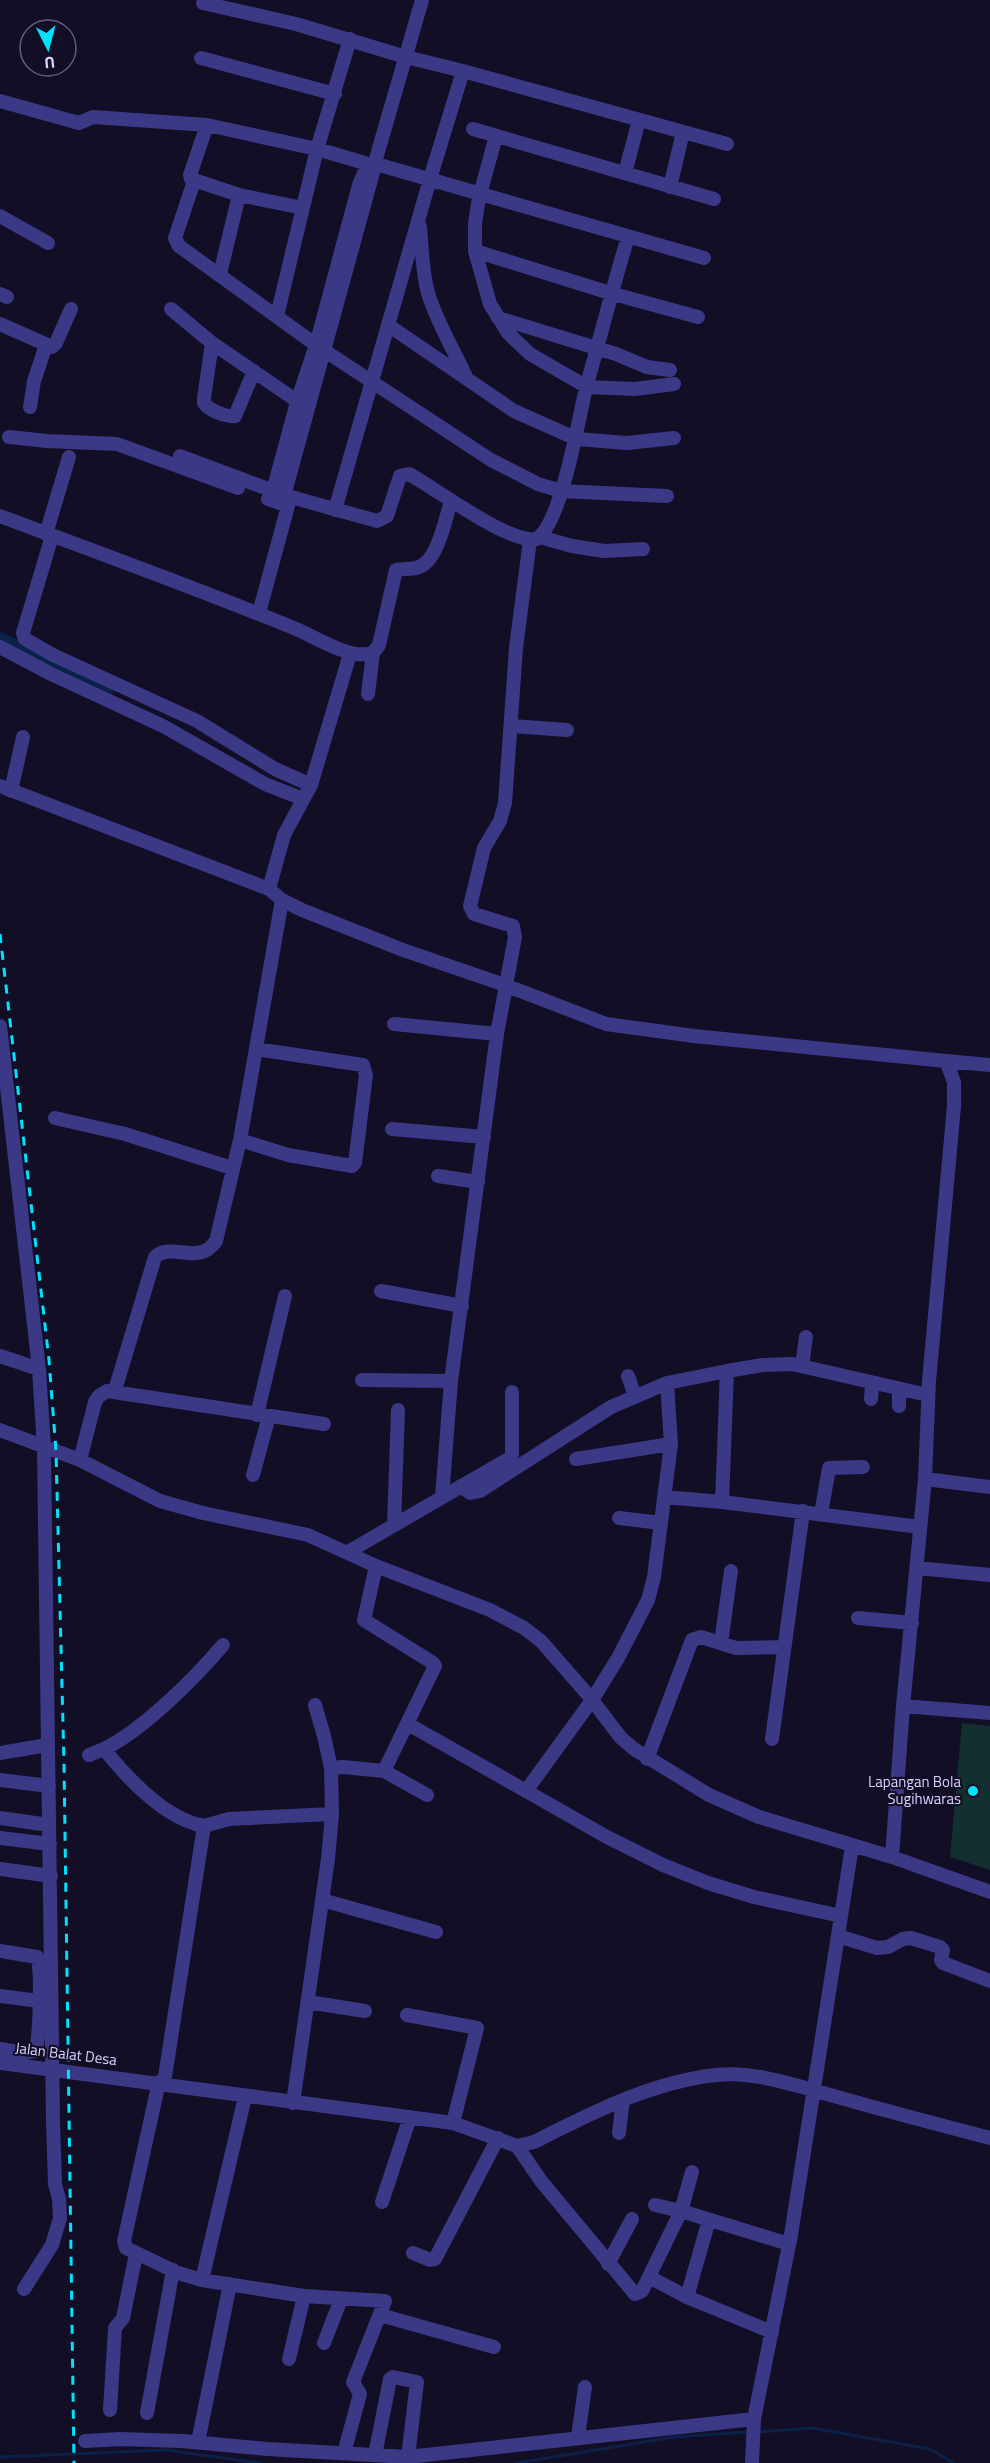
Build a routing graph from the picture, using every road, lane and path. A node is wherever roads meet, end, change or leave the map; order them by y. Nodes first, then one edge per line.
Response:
1 (422, 0) edge
2 (203, 3) dead end
3 (350, 39) junction
4 (408, 48) junction
5 (201, 58) dead end
6 (463, 71) junction
7 (335, 94) junction
8 (0, 101) edge
9 (639, 120) junction
10 (207, 125) junction
11 (473, 129) dead end
12 (683, 132) junction
13 (496, 136) junction
14 (727, 144) dead end
15 (317, 149) junction
16 (372, 165) junction
17 (625, 174) junction
18 (194, 181) junction
19 (429, 181) junction
20 (670, 187) junction
21 (239, 195) junction
22 (482, 196) junction
23 (714, 199) dead end
24 (303, 208) junction
25 (0, 216) edge
26 (419, 219) junction
27 (628, 237) junction
28 (48, 243) dead end
29 (475, 251) junction
30 (704, 258) dead end
31 (220, 274) junction
32 (610, 293) junction
33 (71, 309) dead end
34 (171, 309) dead end
35 (277, 316) junction
36 (698, 317) dead end
37 (498, 318) junction
38 (0, 324) edge
39 (388, 325) junction
40 (212, 343) junction
41 (46, 345) junction
42 (320, 348) junction
43 (598, 348) junction
44 (647, 367) junction
45 (254, 371) junction
46 (371, 380) junction
47 (468, 381) junction
48 (586, 387) junction
49 (645, 388) junction
50 (302, 405) junction
51 (30, 407) dead end
52 (9, 436) dead end
53 (674, 438) dead end
54 (577, 439) junction
55 (180, 456) dead end
56 (69, 457) dead end
57 (561, 491) junction
58 (667, 496) dead end
59 (284, 499) junction
60 (452, 501) junction
61 (335, 510) junction
62 (0, 516) edge
63 (49, 535) junction
64 (535, 538) junction
65 (643, 549) dead end
66 (259, 613) junction
67 (0, 647) edge
68 (373, 653) junction
69 (350, 654) junction
70 (368, 694) dead end
71 (512, 726) junction
72 (567, 730) dead end
73 (23, 737) dead end
74 (5, 788) edge
75 (307, 792) junction
76 (269, 889) junction
77 (282, 900) junction
78 (505, 985) junction
79 (394, 1024) dead end
80 (0, 1026) edge
81 (498, 1030) junction
82 (256, 1049) junction
83 (990, 1065) edge
84 (948, 1067) junction
85 (5, 1109) edge
86 (55, 1118) dead end
87 (392, 1129) dead end
88 (484, 1137) junction
89 (237, 1151) junction
90 (438, 1176) dead end
91 (478, 1182) junction
92 (381, 1291) dead end
93 (285, 1296) dead end
94 (462, 1306) junction
95 (806, 1337) dead end
96 (0, 1356) edge
97 (803, 1359) junction
98 (39, 1369) junction
99 (727, 1371) junction
100 (362, 1380) dead end
101 (451, 1381) junction
102 (667, 1383) junction
103 (872, 1384) junction
104 (899, 1389) junction
105 (115, 1390) junction
106 (929, 1390) junction
107 (512, 1392) dead end
108 (871, 1399) dead end
109 (899, 1406) dead end
110 (398, 1410) dead end
111 (263, 1415) junction
112 (324, 1424) dead end
113 (0, 1430) edge
114 (671, 1444) junction
115 (44, 1448) junction
116 (576, 1459) dead end
117 (80, 1460) junction
118 (863, 1467) dead end
119 (253, 1475) dead end
120 (924, 1479) junction
121 (990, 1487) edge
122 (465, 1489) junction
123 (442, 1497) junction
124 (664, 1497) junction
125 (722, 1502) junction
126 (803, 1512) junction
127 (821, 1514) junction
128 (619, 1518) dead end
129 (661, 1523) junction
130 (394, 1525) junction
131 (920, 1527) junction
132 (352, 1553) junction
133 (372, 1564) junction
134 (917, 1568) junction
135 (731, 1571) dead end
136 (990, 1575) edge
137 (858, 1618) dead end
138 (912, 1623) junction
139 (721, 1643) junction
140 (223, 1645) dead end
141 (784, 1647) junction
142 (592, 1701) junction
143 (315, 1705) dead end
144 (903, 1706) junction
145 (990, 1713) edge
146 (408, 1724) junction
147 (772, 1739) dead end
148 (47, 1746) junction
149 (107, 1752) junction
150 (0, 1753) edge
151 (89, 1755) dead end
152 (647, 1759) junction
153 (336, 1768) junction
154 (384, 1771) junction
155 (0, 1780) edge
156 (49, 1786) junction
157 (526, 1791) junction
158 (427, 1795) dead end
159 (332, 1814) junction
160 (0, 1818) edge
161 (49, 1825) junction
162 (204, 1826) junction
163 (0, 1838) edge
164 (50, 1844) junction
165 (852, 1846) junction
166 (892, 1857) junction
167 (0, 1869) edge
168 (51, 1876) junction
169 (990, 1892) edge
170 (322, 1900) junction
171 (842, 1916) junction
172 (436, 1932) dead end
173 (838, 1936) junction
174 (0, 1951) edge
175 (990, 1981) edge
176 (0, 1996) edge
177 (39, 2001) junction
178 (308, 2002) junction
179 (365, 2011) dead end
180 (407, 2015) dead end
181 (0, 2049) edge
182 (0, 2063) edge
183 (53, 2069) junction
184 (161, 2083) junction
185 (815, 2091) junction
186 (245, 2097) junction
187 (623, 2100) junction
188 (293, 2103) junction
189 (410, 2117) junction
190 (453, 2123) junction
191 (619, 2133) dead end
192 (498, 2138) junction
193 (990, 2138) edge
194 (517, 2146) junction
195 (692, 2172) dead end
196 (382, 2202) dead end
197 (655, 2205) dead end
198 (681, 2211) junction
199 (632, 2219) dead end
200 (709, 2220) junction
201 (789, 2244) junction
202 (413, 2253) dead end
203 (136, 2254) junction
204 (608, 2264) junction
205 (173, 2270) junction
206 (649, 2277) junction
207 (202, 2280) junction
208 (230, 2284) junction
209 (24, 2289) dead end
210 (304, 2296) junction
211 (687, 2297) junction
212 (341, 2299) junction
213 (380, 2315) junction
214 (772, 2332) junction
215 (324, 2343) dead end
216 (494, 2347) dead end
217 (289, 2359) dead end
218 (585, 2387) dead end
219 (110, 2410) dead end
220 (147, 2413) dead end
221 (754, 2423) junction
222 (578, 2437) junction
223 (85, 2441) dead end
224 (198, 2442) junction
225 (344, 2453) junction
226 (375, 2456) junction
227 (408, 2457) junction
228 (752, 2463) edge

1 - 4 street
2 - 3 street
3 - 4 street
3 - 7 street
4 - 6 street
4 - 16 street
5 - 7 street
6 - 9 street
6 - 19 street
7 - 15 street
8 - 10 street
9 - 12 street
9 - 17 street
10 - 15 street
10 - 18 street
11 - 13 street
12 - 14 street
12 - 20 street
13 - 17 street
13 - 22 street
15 - 16 street
15 - 24 street
16 - 19 street
16 - 42 street
17 - 20 street
18 - 21 street
18 - 31 street
19 - 22 street
19 - 26 street
20 - 23 street
21 - 24 street
21 - 31 street
22 - 27 street
22 - 29 street
24 - 35 street
25 - 28 street
26 - 39 street
26 - 47 street
27 - 30 street
27 - 32 street
29 - 32 street
29 - 37 street
31 - 35 street
32 - 36 street
32 - 43 street
33 - 41 street
34 - 40 street
35 - 42 street
37 - 43 street
37 - 48 street
38 - 41 street
39 - 46 street
39 - 47 street
40 - 45 street
40 - 45 street
41 - 51 street
42 - 46 street
42 - 50 street
43 - 44 street
43 - 48 street
44 - 49 street
44 - 49 street
45 - 50 street
46 - 57 street
46 - 61 street
47 - 54 street
48 - 49 street
48 - 54 street
50 - 59 street
52 - 59 street
53 - 54 street
54 - 57 street
55 - 59 street
56 - 63 street
57 - 58 street
57 - 64 street
59 - 61 street
59 - 66 street
60 - 61 street
60 - 64 street
60 - 68 street
62 - 63 street
63 - 66 street
63 - 75 street
64 - 65 street
64 - 71 street
66 - 69 street
67 - 75 street
68 - 69 street
68 - 70 street
69 - 75 street
71 - 72 street
71 - 78 street
73 - 74 street
74 - 76 street
75 - 76 street
76 - 77 street
77 - 78 street
77 - 82 street
78 - 81 street
78 - 84 street
79 - 81 street
80 - 85 street
81 - 88 street
82 - 89 street
82 - 89 street
83 - 84 street
84 - 106 street
85 - 98 street
86 - 89 street
87 - 88 street
88 - 91 street
89 - 105 street
90 - 91 street
91 - 94 street
92 - 94 street
93 - 111 street
94 - 101 street
95 - 97 street
96 - 98 street
97 - 99 street
97 - 103 street
98 - 115 street
99 - 102 street
99 - 125 street
100 - 101 street
101 - 123 street
102 - 114 street
102 - 122 street
103 - 104 street
103 - 108 street
104 - 106 street
104 - 109 street
105 - 111 street
105 - 117 street
106 - 120 street
107 - 122 street
110 - 130 street
111 - 112 street
111 - 119 street
113 - 115 street
114 - 116 street
114 - 124 street
115 - 117 street
115 - 148 street
117 - 132 street
118 - 127 street
120 - 121 street
120 - 131 street
122 - 123 street
123 - 130 street
124 - 125 street
124 - 129 street
125 - 126 street
126 - 127 street
126 - 141 street
127 - 131 street
128 - 129 street
129 - 142 street
130 - 132 street
131 - 134 street
132 - 133 street
133 - 142 street
133 - 146 street
134 - 136 street
134 - 138 street
135 - 139 street
137 - 138 street
138 - 144 street
139 - 141 street
139 - 152 street
140 - 149 street
141 - 147 street
142 - 152 street
142 - 157 street
143 - 153 street
144 - 145 street
144 - 166 street
146 - 154 street
146 - 157 street
148 - 150 street
148 - 156 street
149 - 151 street
149 - 162 street
152 - 165 street
153 - 154 street
153 - 159 street
154 - 158 street
155 - 156 street
156 - 161 street
157 - 171 street
159 - 162 street
159 - 170 street
160 - 161 street
161 - 164 street
162 - 184 street
163 - 164 street
164 - 168 street
165 - 166 street
165 - 171 street
166 - 169 street
167 - 168 street
168 - 183 street
170 - 172 street
170 - 178 street
171 - 173 street
173 - 175 street
173 - 185 street
174 - 177 street
176 - 177 street
177 - 181 street
178 - 179 street
178 - 188 street
180 - 190 street
182 - 183 street, Jalan Balat Desa
183 - 184 street, Jalan Balat Desa
183 - 209 street
184 - 186 street, Jalan Balat Desa
184 - 203 street
185 - 187 street
185 - 193 street
185 - 201 street
186 - 188 street, Jalan Balat Desa
186 - 207 street
187 - 191 street
187 - 194 street
188 - 189 street, Jalan Balat Desa
189 - 190 street, Jalan Balat Desa
189 - 196 street
190 - 192 street, Jalan Balat Desa
192 - 194 street, Jalan Balat Desa
192 - 202 street
194 - 204 street
195 - 198 street
197 - 198 street
198 - 200 street
198 - 206 street
199 - 204 street
200 - 201 street
200 - 211 street
201 - 214 street
203 - 205 street
203 - 219 street
204 - 206 street
205 - 207 street
205 - 220 street
206 - 211 street
207 - 208 street
208 - 210 street
208 - 224 street
210 - 212 street
210 - 217 street
211 - 214 street
212 - 213 street
212 - 215 street
213 - 216 street
213 - 225 street
214 - 221 street
218 - 222 street
221 - 222 street
221 - 228 street
222 - 227 street
223 - 224 street
224 - 225 street
225 - 226 street
226 - 227 street
226 - 227 street

